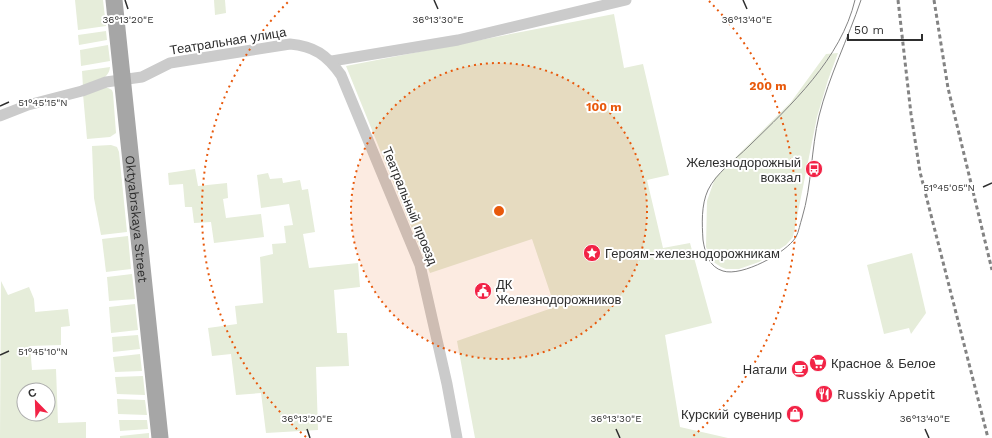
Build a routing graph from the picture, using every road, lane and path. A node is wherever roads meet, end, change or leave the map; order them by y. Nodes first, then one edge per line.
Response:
1 (114, 0) edge
2 (626, 0) edge
3 (332, 61) junction
4 (122, 80) junction
5 (0, 116) edge
6 (160, 438) edge
7 (457, 438) edge

1 - 4 main road, Oktyabrskaya Street
2 - 3 street
3 - 4 street, Театральная улица
3 - 7 street, Театральный проезд
4 - 5 street, Театральная улица
4 - 6 main road, Oktyabrskaya Street

